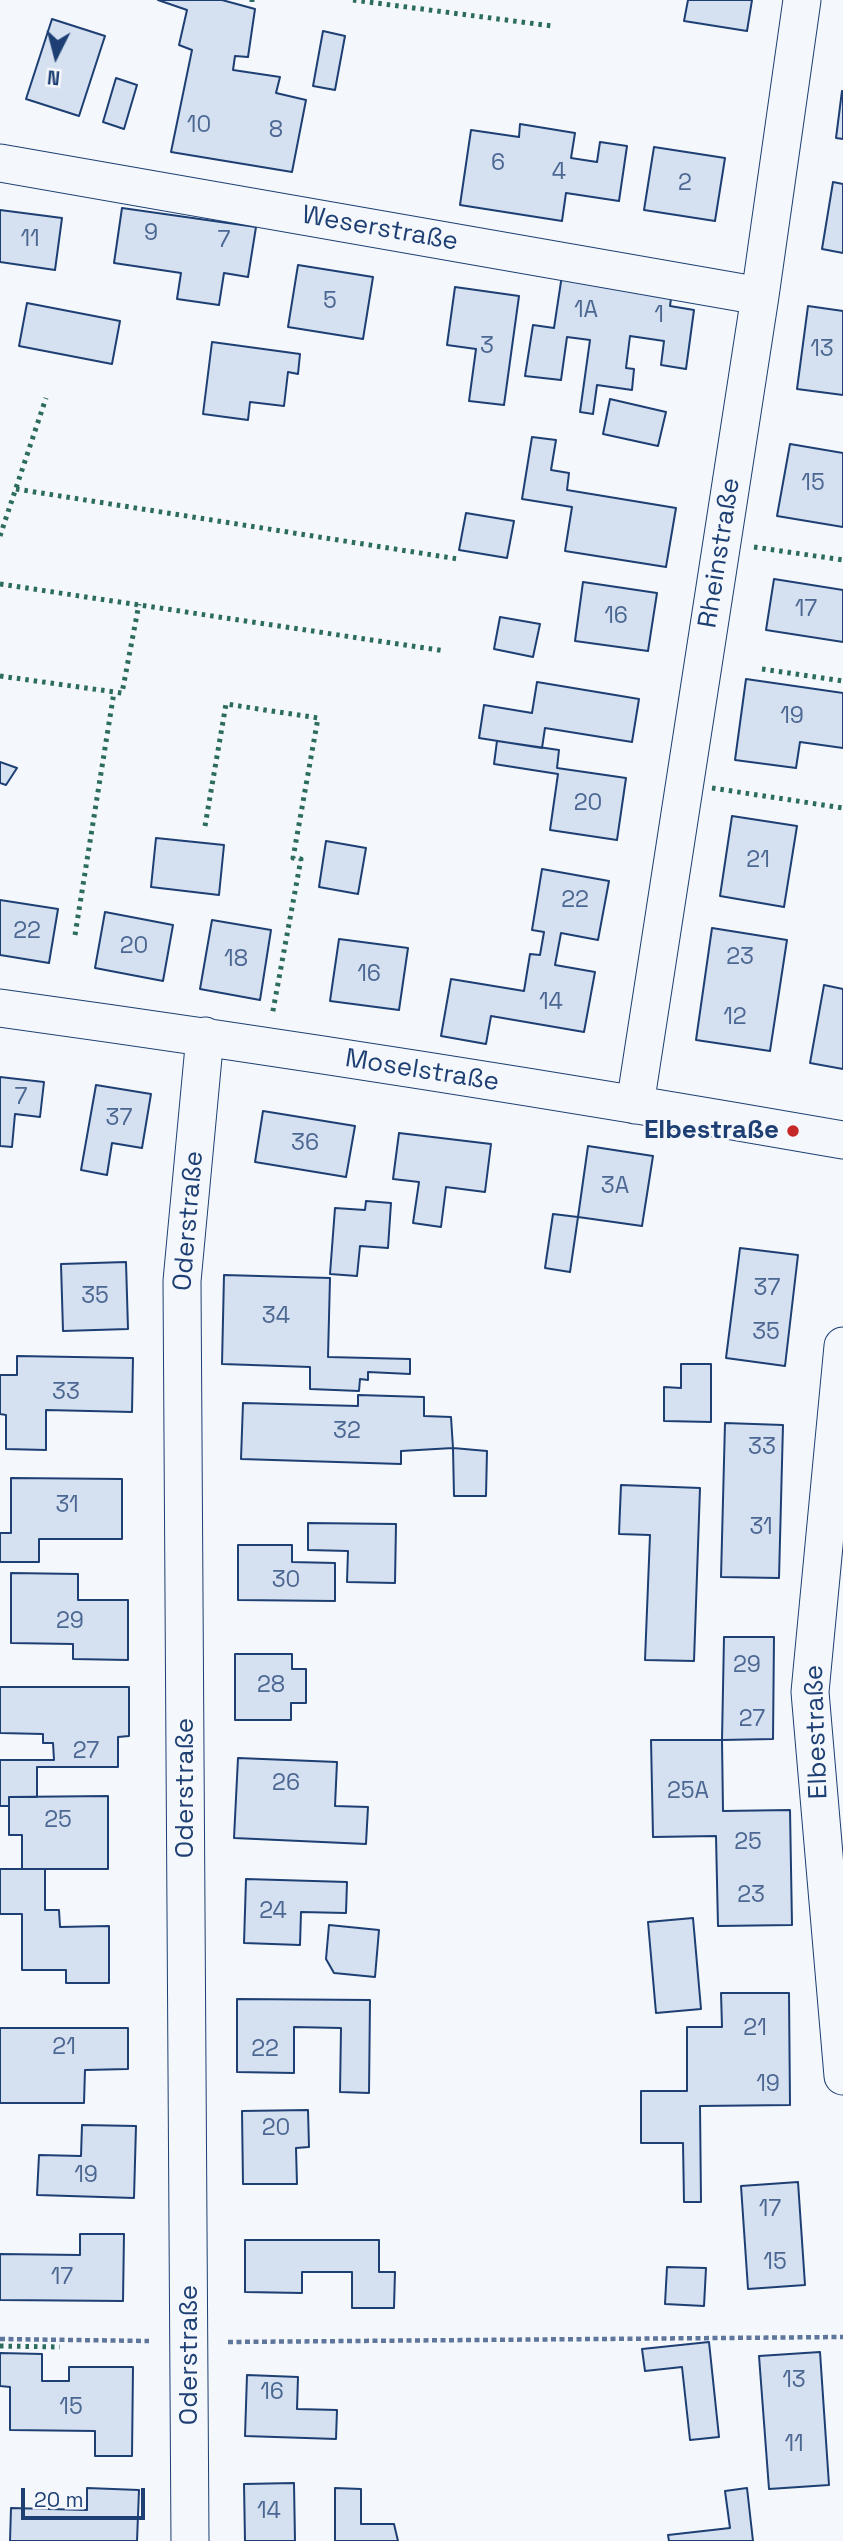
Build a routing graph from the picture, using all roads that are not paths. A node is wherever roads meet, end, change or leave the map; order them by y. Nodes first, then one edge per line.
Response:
1 (802, 0) edge
2 (0, 163) edge
3 (760, 296) junction
4 (0, 1008) edge
5 (205, 1036) junction
6 (635, 1104) junction
7 (843, 1140) edge
8 (843, 1346) edge
9 (843, 2076) edge
10 (190, 2541) edge

1 - 3 street, Rheinstraße
2 - 3 street, Weserstraße
3 - 6 street, Rheinstraße
4 - 5 street, Moselstraße
5 - 6 street, Moselstraße
5 - 10 street, Oderstraße
6 - 7 street, Moselstraße
8 - 9 street, Elbestraße

